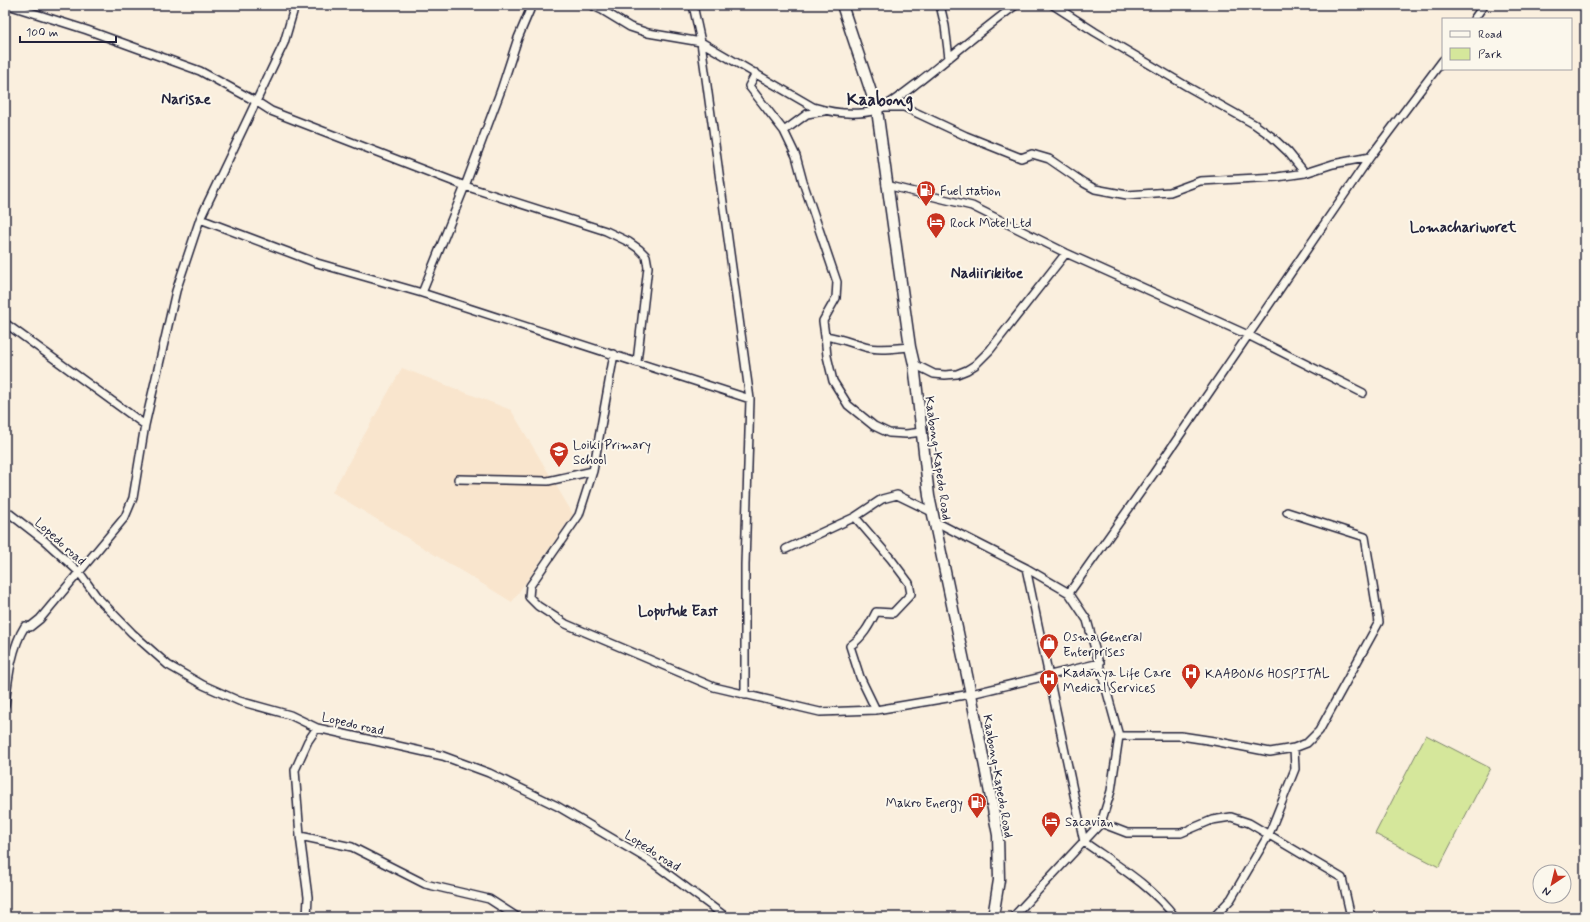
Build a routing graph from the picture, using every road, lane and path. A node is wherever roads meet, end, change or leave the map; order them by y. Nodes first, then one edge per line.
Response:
1 (8, 5) edge
2 (296, 5) edge
3 (591, 5) edge
4 (694, 5) edge
5 (842, 5) edge
6 (940, 5) edge
7 (1016, 5) edge
8 (1053, 5) edge
9 (1484, 5) edge
10 (531, 6) edge
11 (1475, 18) edge
12 (701, 42) junction
13 (949, 58) junction
14 (1442, 61) edge
15 (756, 73) junction
16 (257, 102) junction
17 (879, 109) junction
18 (827, 111) junction
19 (784, 131) junction
20 (1370, 157) junction
21 (1305, 173) junction
22 (886, 185) junction
23 (465, 186) junction
24 (200, 219) junction
25 (1066, 253) junction
26 (422, 293) junction
27 (5, 323) edge
28 (1248, 335) junction
29 (825, 336) junction
30 (910, 347) junction
31 (614, 354) junction
32 (637, 362) junction
33 (914, 364) junction
34 (1363, 393) dead end
35 (750, 399) junction
36 (146, 425) junction
37 (922, 432) junction
38 (593, 471) junction
39 (458, 479) dead end
40 (5, 510) edge
41 (1287, 512) dead end
42 (855, 517) junction
43 (933, 517) junction
44 (786, 549) dead end
45 (1026, 568) junction
46 (79, 572) junction
47 (1069, 593) junction
48 (1100, 663) junction
49 (1050, 675) junction
50 (745, 694) junction
51 (972, 694) junction
52 (5, 705) edge
53 (876, 710) junction
54 (317, 728) junction
55 (1119, 736) junction
56 (1294, 748) junction
57 (1101, 823) junction
58 (1269, 834) junction
59 (300, 836) junction
60 (1084, 842) junction
61 (307, 917) edge
62 (517, 917) edge
63 (726, 917) edge
64 (993, 917) edge
65 (1013, 917) edge
66 (1176, 917) edge
67 (1214, 917) edge
68 (1351, 917) edge

1 - 16 street
2 - 16 street
3 - 12 street
4 - 12 street
5 - 17 main road, Kaabong-Kapedo Road
6 - 13 street
7 - 13 street
8 - 21 street
9 - 11 street
10 - 23 street
12 - 15 street
12 - 35 street
13 - 17 street
14 - 20 street
15 - 18 street
15 - 19 street
16 - 23 street
16 - 24 street
17 - 18 street
17 - 21 street
17 - 22 main road, Kaabong-Kapedo Road
18 - 19 street
19 - 29 street
20 - 21 street
20 - 28 street
22 - 25 street
22 - 30 main road, Kaabong-Kapedo Road
23 - 26 street
23 - 32 street
24 - 26 street
24 - 36 street
25 - 28 street
25 - 33 street
26 - 31 street
27 - 36 street
28 - 34 street
28 - 47 street
29 - 30 street
29 - 37 street
30 - 33 main road, Kaabong-Kapedo Road
31 - 32 street
31 - 38 street
32 - 35 street
33 - 37 main road, Kaabong-Kapedo Road
35 - 50 street
36 - 46 street
37 - 43 main road, Kaabong-Kapedo Road
38 - 39 street
38 - 50 street
40 - 46 street, Lopedo road
41 - 56 street
42 - 43 street
42 - 44 street
42 - 53 street
43 - 45 street
43 - 51 main road, Kaabong-Kapedo Road
45 - 47 street
45 - 49 street
46 - 52 street
46 - 54 street, Lopedo road
47 - 48 street
48 - 49 street
48 - 55 street
49 - 51 street
49 - 60 street
50 - 53 street
51 - 53 street
51 - 64 main road, Kaabong-Kapedo Road
54 - 59 street
54 - 63 street, Lopedo road
55 - 56 street
55 - 57 street
56 - 58 street
57 - 58 street
57 - 60 street
58 - 67 street
58 - 68 street
59 - 61 street
59 - 62 street
60 - 65 street
60 - 66 street

